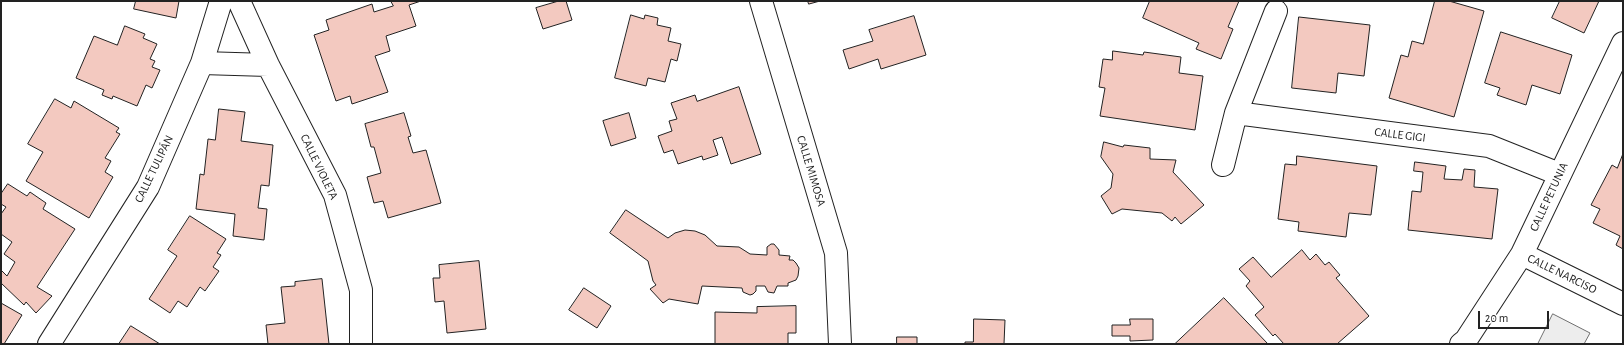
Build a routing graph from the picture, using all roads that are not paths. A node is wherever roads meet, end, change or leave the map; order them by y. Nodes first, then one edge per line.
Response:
1 (222, 1) edge
2 (239, 1) edge
3 (761, 1) edge
4 (1276, 11) dead end
5 (1623, 43) edge
6 (202, 63) junction
7 (268, 65) junction
8 (1236, 113) junction
9 (1223, 165) dead end
10 (1559, 174) junction
11 (1522, 254) junction
12 (1623, 304) edge
13 (49, 344) edge
14 (361, 344) edge
15 (840, 344) edge
16 (1461, 344) edge

1 - 6 street, CALLE TULIPÁN
2 - 7 street, CALLE VIOLETA
3 - 15 street, CALLE MIMOSA
4 - 8 street
5 - 10 street, CALLE PETUNIA
6 - 7 street
6 - 13 street, CALLE TULIPÁN
7 - 14 street, CALLE VIOLETA
8 - 9 street
8 - 10 street, CALLE GIGI
10 - 11 street, CALLE PETUNIA
11 - 12 street, CALLE NARCISO
11 - 16 street, CALLE PETUNIA

